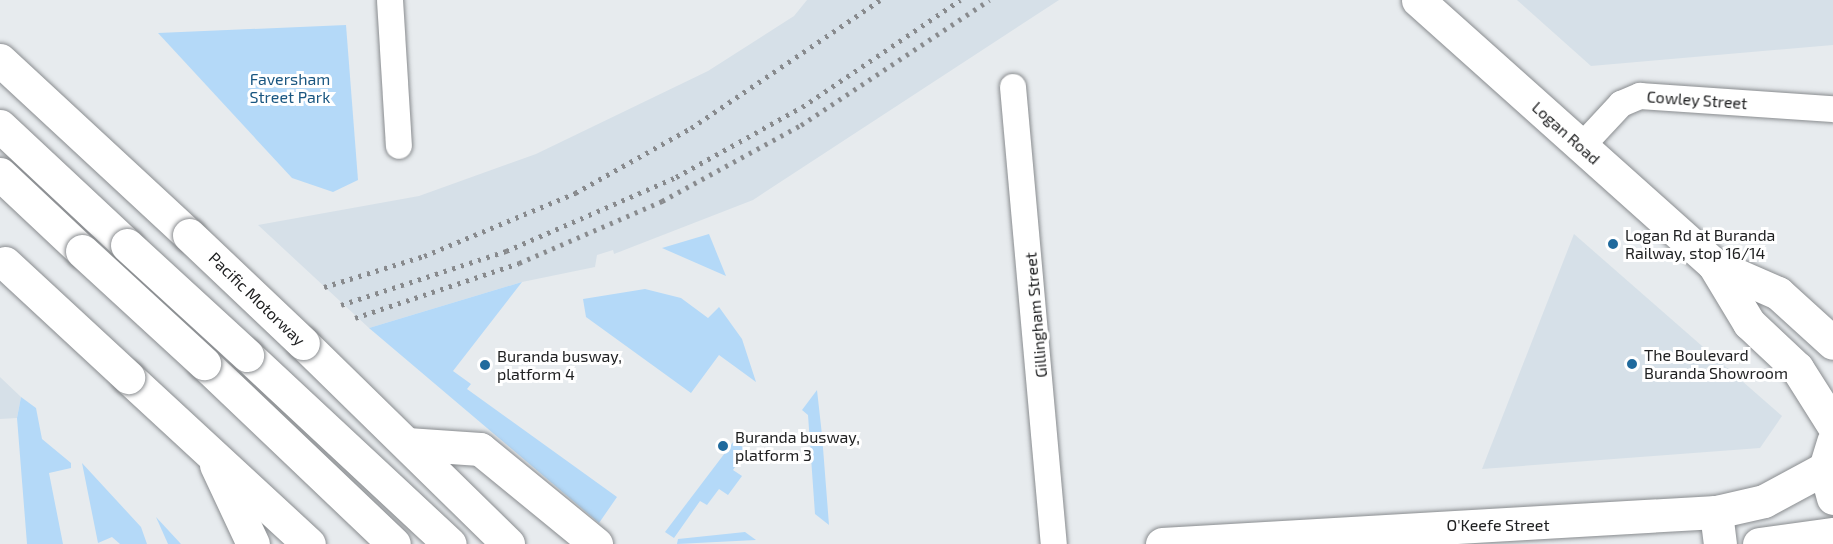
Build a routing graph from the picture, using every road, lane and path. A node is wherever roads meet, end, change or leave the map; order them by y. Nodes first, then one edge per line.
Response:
1 (390, 0) edge
2 (1418, 0) edge
3 (0, 60) edge
4 (1013, 87) dead end
5 (1833, 109) edge
6 (0, 126) edge
7 (399, 146) dead end
8 (1581, 147) junction
9 (0, 174) edge
10 (3, 261) edge
11 (1714, 265) junction
12 (1833, 343) edge
13 (1833, 425) edge
14 (407, 444) junction
15 (211, 453) junction
16 (1830, 469) edge
17 (1716, 512) junction
18 (384, 533) edge
19 (1833, 534) edge
20 (303, 538) edge
21 (251, 541) edge
22 (450, 544) edge
23 (508, 544) edge
24 (596, 544) edge
25 (1054, 544) edge
26 (1162, 544) edge
27 (1720, 544) edge
28 (1759, 544) edge

1 - 7 street
2 - 8 main road, Logan Road
3 - 14 main road, Pacific Motorway, bridge
4 - 25 street, Gillingham Street
5 - 8 street, Cowley Street
6 - 22 main road, bridge
8 - 11 main road, Logan Road
9 - 18 main road, bridge
10 - 15 main road, bridge
11 - 12 main road, Logan Road
11 - 13 main road, Logan Road
14 - 23 main road, Pacific Motorway
14 - 24 main road
15 - 20 main road
15 - 21 main road
16 - 17 main road, O'Keefe Street
17 - 26 main road, O'Keefe Street
17 - 27 main road
19 - 28 main road

